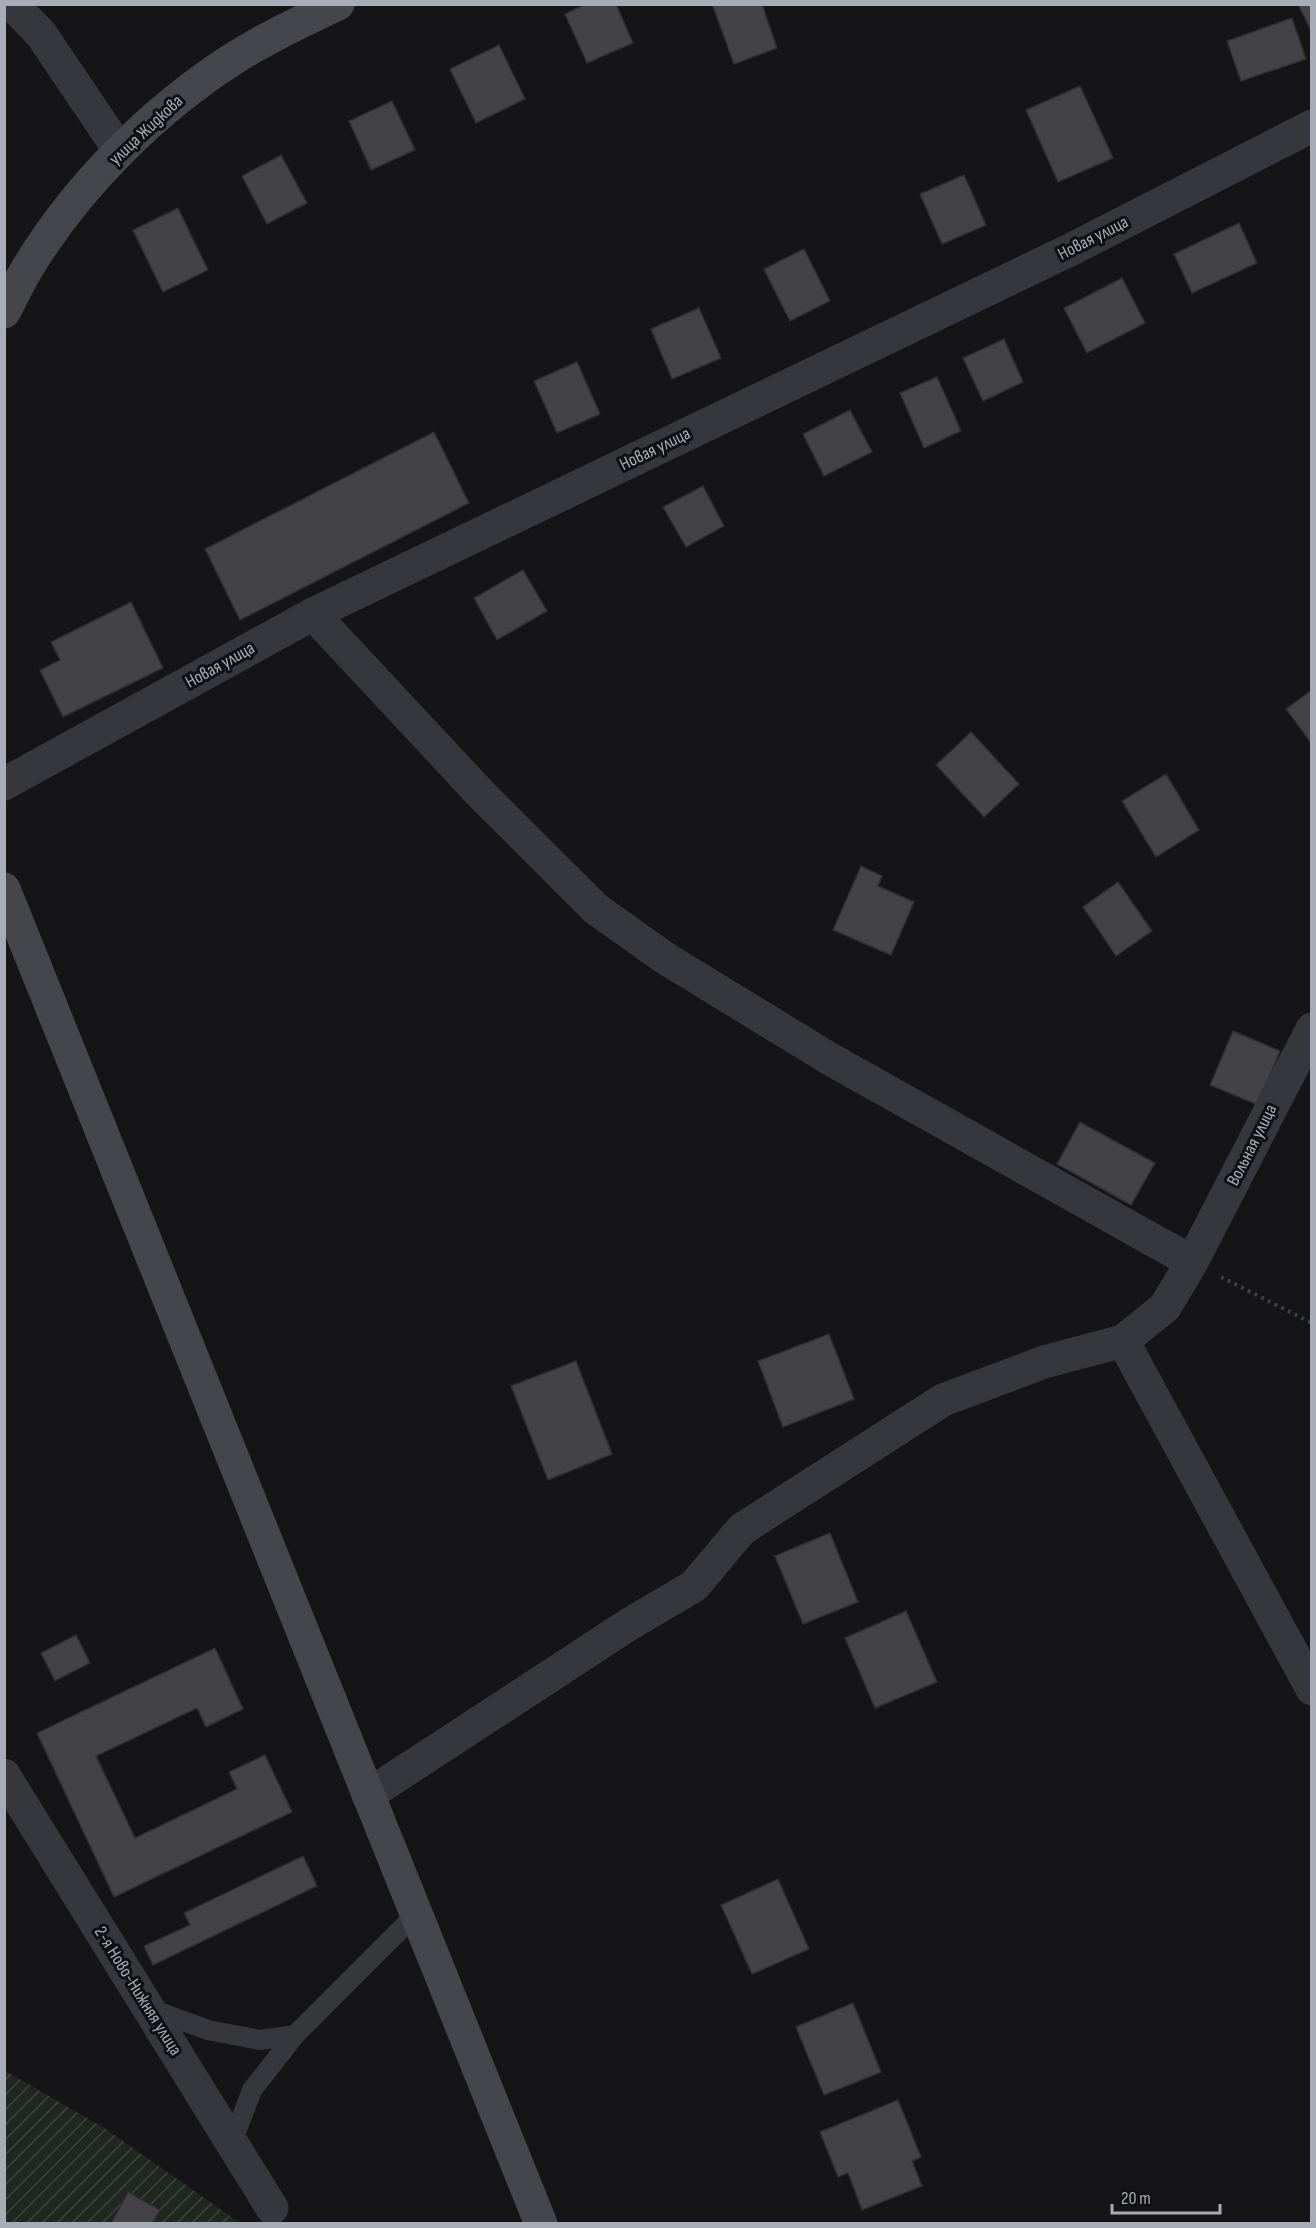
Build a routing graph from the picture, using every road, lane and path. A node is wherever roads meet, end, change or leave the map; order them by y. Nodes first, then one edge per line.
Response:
1 (12, 4) edge
2 (338, 4) edge
3 (1311, 126) edge
4 (120, 151) junction
5 (4, 312) edge
6 (313, 614) junction
7 (4, 784) edge
8 (4, 889) edge
9 (1311, 1029) edge
10 (1191, 1262) junction
11 (1311, 1323) edge
12 (1123, 1341) junction
13 (1311, 1689) edge
14 (4, 1775) edge
15 (368, 1795) junction
16 (416, 1914) junction
17 (149, 2008) junction
18 (295, 2035) junction
19 (232, 2143) junction
20 (272, 2208) dead end
21 (541, 2223) edge

1 - 4 street
2 - 4 main road, улица Жидкова
3 - 6 street, Новая улица
4 - 5 main road, улица Жидкова
6 - 7 street, Новая улица
6 - 10 street
8 - 15 main road
9 - 10 street, Вольная улица
10 - 11 path
10 - 12 street, Вольная улица
12 - 13 street
12 - 15 street
14 - 17 street, 2-я Ново-Нижняя улица
15 - 16 main road
16 - 18 lane
16 - 21 main road
17 - 18 lane
17 - 19 street, 2-я Ново-Нижняя улица
18 - 19 lane
19 - 20 street, 2-я Ново-Нижняя улица

